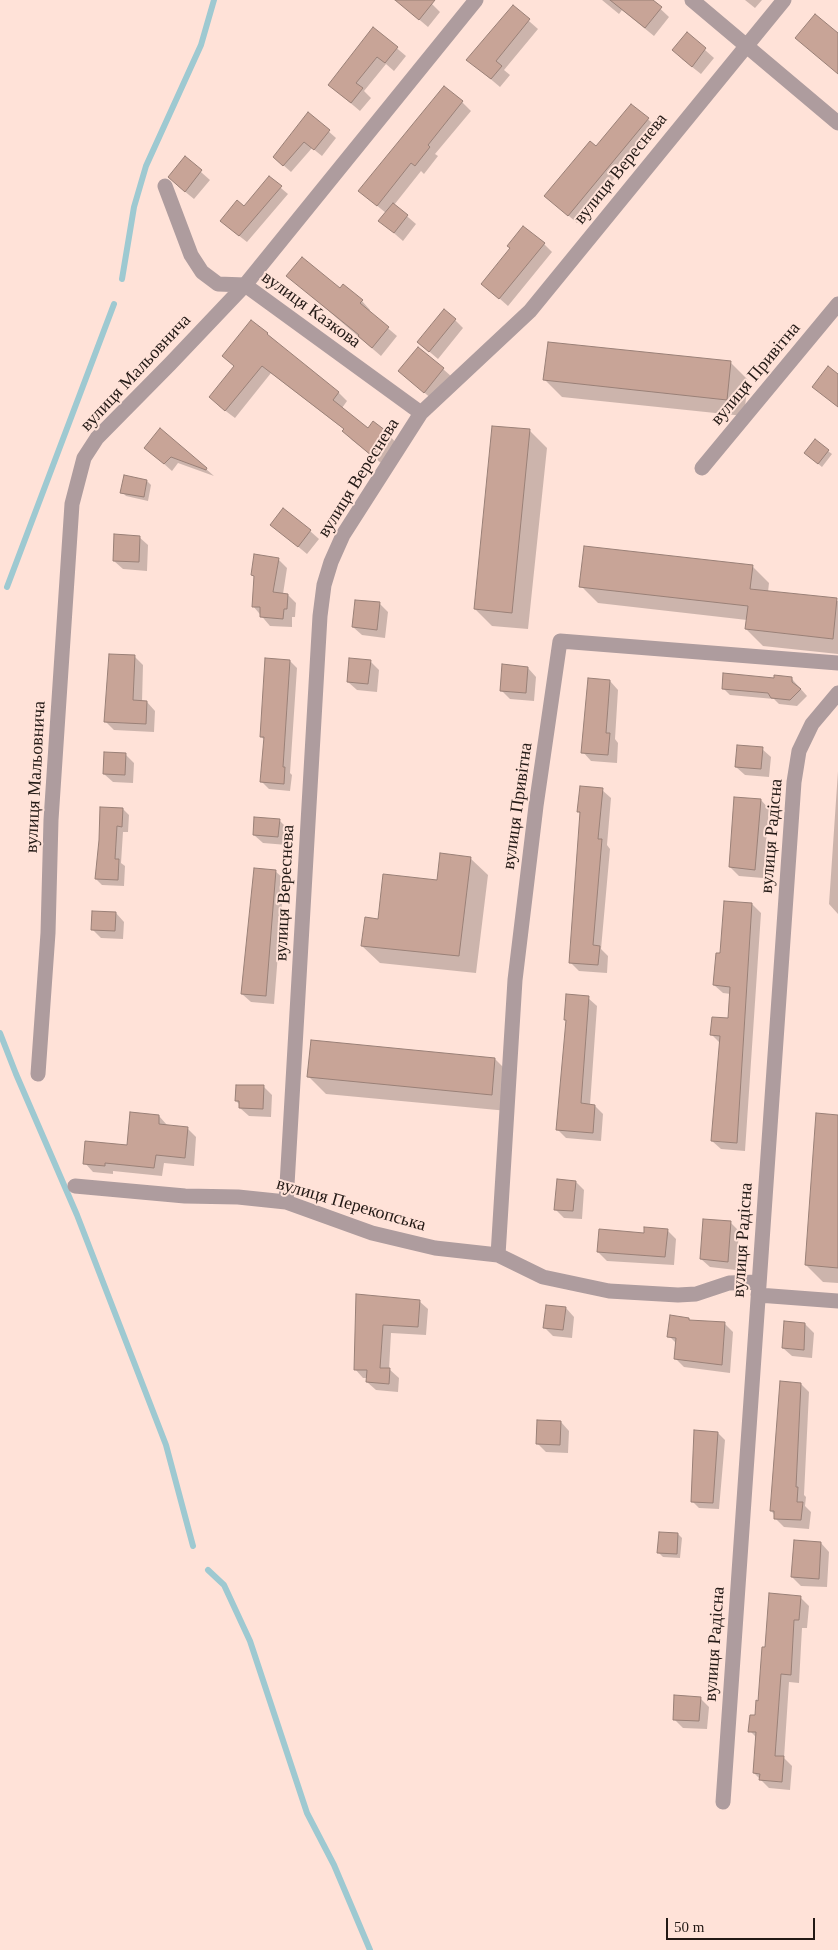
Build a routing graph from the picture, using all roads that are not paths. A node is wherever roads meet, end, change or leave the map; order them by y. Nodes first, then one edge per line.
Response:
1 (476, 0) edge
2 (692, 0) edge
3 (784, 0) edge
4 (747, 44) junction
5 (838, 122) edge
6 (165, 186) dead end
7 (245, 285) junction
8 (838, 304) edge
9 (421, 413) junction
10 (702, 468) dead end
11 (838, 663) edge
12 (838, 693) edge
13 (38, 1074) dead end
14 (75, 1186) dead end
15 (286, 1202) junction
16 (498, 1254) junction
17 (758, 1288) junction
18 (838, 1301) edge
19 (723, 1802) dead end

1 - 7 street, вулиця Мальовнича
2 - 4 street
3 - 4 street, вулиця Вереснева
4 - 5 street
4 - 9 street, вулиця Вереснева
6 - 7 street, вулиця Казкова
7 - 9 street, вулиця Казкова
7 - 13 street, вулиця Мальовнича
8 - 10 street, вулиця Привітна
9 - 15 street, вулиця Вереснева
11 - 16 street, вулиця Привітна
12 - 17 street, вулиця Радісна
14 - 15 street, вулиця Перекопська
15 - 16 street, вулиця Перекопська
16 - 17 street, вулиця Перекопська
17 - 18 street, вулиця Перекопська
17 - 19 street, вулиця Радісна

